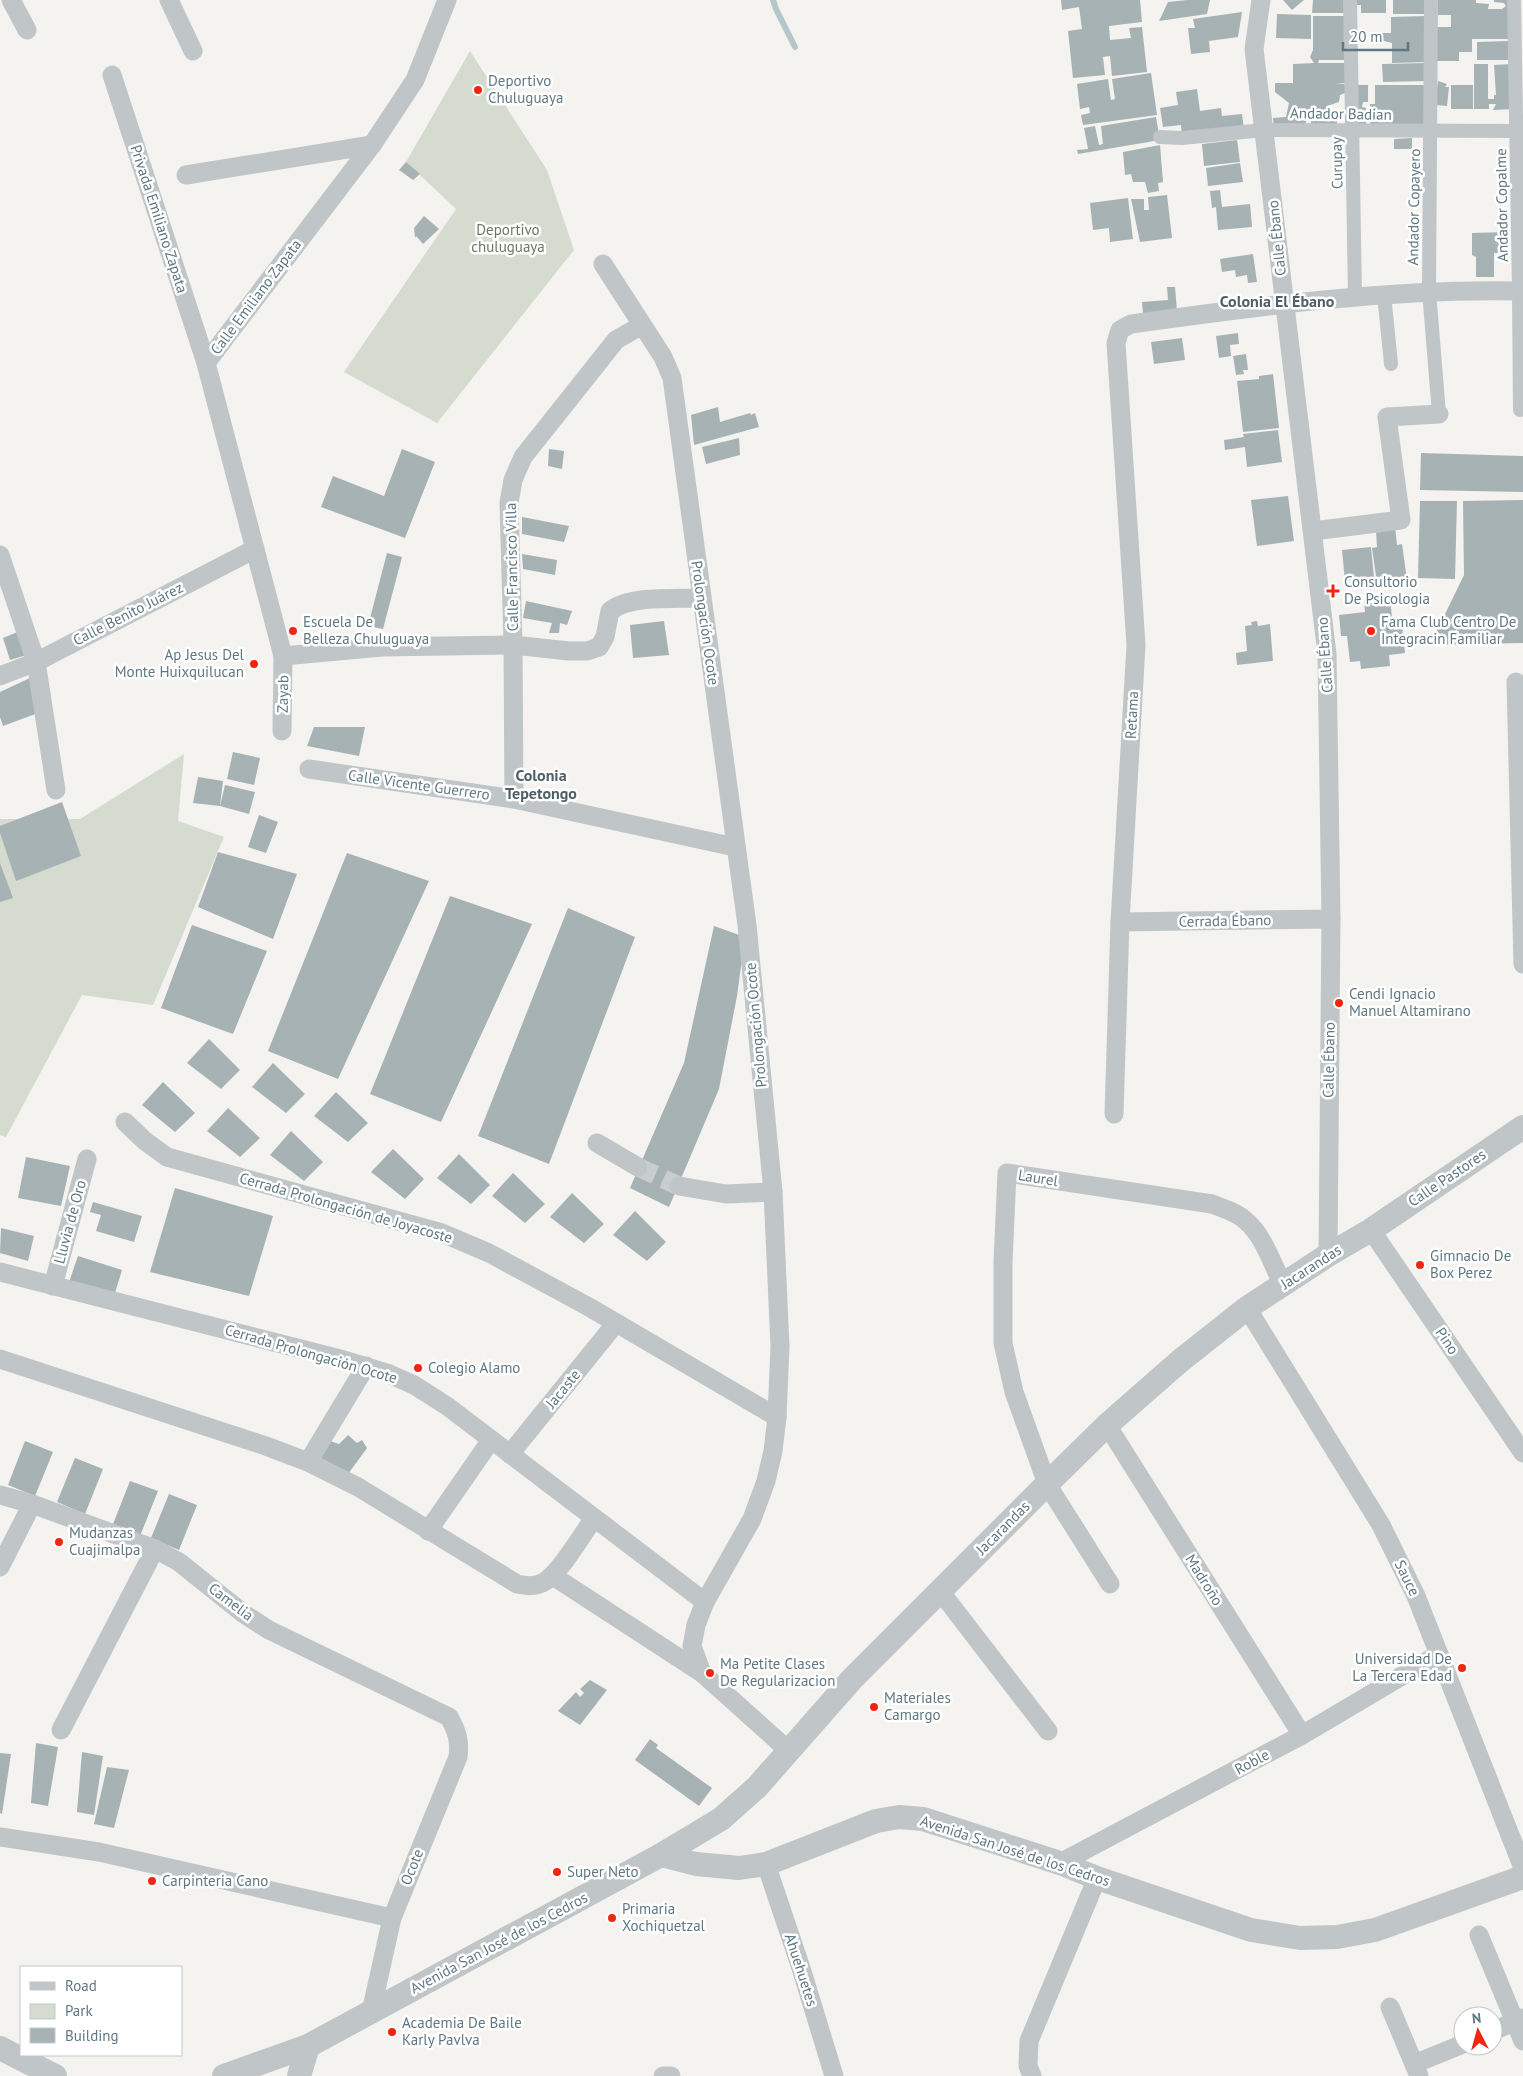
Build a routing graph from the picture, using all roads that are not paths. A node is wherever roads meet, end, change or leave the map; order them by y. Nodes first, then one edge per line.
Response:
1 (11, 0) edge
2 (168, 0) edge
3 (447, 0) edge
4 (1261, 0) edge
5 (1350, 0) edge
6 (1431, 0) edge
7 (1514, 0) edge
8 (26, 30) dead end
9 (193, 51) dead end
10 (112, 75) dead end
11 (1264, 130) junction
12 (1353, 131) junction
13 (1431, 131) junction
14 (1520, 131) edge
15 (1160, 138) dead end
16 (372, 145) junction
17 (186, 174) dead end
18 (603, 264) dead end
19 (1429, 291) junction
20 (1521, 291) edge
21 (1384, 294) junction
22 (1356, 296) junction
23 (1284, 303) junction
24 (642, 325) junction
25 (206, 363) junction
26 (1391, 364) dead end
27 (1520, 410) dead end
28 (1440, 414) joint
29 (1313, 531) junction
30 (254, 549) junction
31 (0, 555) edge
32 (701, 598) junction
33 (513, 645) junction
34 (283, 656) junction
35 (36, 662) junction
36 (0, 676) edge
37 (1516, 682) dead end
38 (282, 731) dead end
39 (309, 769) dead end
40 (56, 790) dead end
41 (514, 799) junction
42 (735, 847) junction
43 (1331, 919) junction
44 (1120, 922) junction
45 (1523, 964) edge
46 (1114, 1114) dead end
47 (125, 1122) dead end
48 (1523, 1126) edge
49 (597, 1143) dead end
50 (87, 1159) dead end
51 (638, 1167) tunnel mouth
52 (679, 1186) tunnel mouth
53 (773, 1192) junction
54 (1371, 1230) junction
55 (1328, 1254) junction
56 (0, 1272) edge
57 (1282, 1285) junction
58 (53, 1286) junction
59 (1247, 1308) junction
60 (616, 1323) junction
61 (0, 1359) edge
62 (366, 1366) junction
63 (777, 1417) junction
64 (1107, 1425) junction
65 (491, 1440) junction
66 (1523, 1453) edge
67 (510, 1454) junction
68 (308, 1462) junction
69 (1048, 1484) junction
70 (0, 1495) edge
71 (32, 1504) junction
72 (594, 1518) junction
73 (428, 1531) junction
74 (155, 1549) junction
75 (0, 1567) edge
76 (553, 1576) junction
77 (1110, 1584) dead end
78 (940, 1591) junction
79 (704, 1602) junction
80 (1439, 1654) junction
81 (702, 1674) junction
82 (454, 1726) joint
83 (61, 1730) dead end
84 (1048, 1731) dead end
85 (1302, 1736) junction
86 (789, 1750) junction
87 (0, 1837) edge
88 (661, 1855) junction
89 (1060, 1863) junction
90 (766, 1864) junction
91 (1523, 1868) edge
92 (1523, 1877) edge
93 (1097, 1878) junction
94 (392, 1918) junction
95 (1479, 1936) dead end
96 (1390, 2008) dead end
97 (371, 2012) junction
98 (1519, 2020) edge
99 (1503, 2027) edge
100 (1523, 2041) edge
101 (308, 2046) junction
102 (0, 2048) edge
103 (1453, 2050) edge
104 (1417, 2070) edge
105 (55, 2076) edge
106 (224, 2076) edge
107 (298, 2076) edge
108 (663, 2076) edge
109 (671, 2076) edge
110 (834, 2076) edge
111 (1032, 2076) edge

1 - 8 street
2 - 9 street
3 - 16 street, Calle Emiliano Zapata
4 - 11 street, Calle Ébano
5 - 12 street, Curupay
6 - 13 street, Andador Copayero
7 - 14 street, Andador Copalme
10 - 25 street, Privada Emiliano Zapata
11 - 12 street, Andador Badian
11 - 15 street, Andador Badian
11 - 23 street, Calle Ébano
12 - 13 street, Andador Badian
12 - 22 street, Curupay
13 - 14 street, Andador Badian
13 - 19 street, Andador Copayero
14 - 20 street, Andador Copalme
16 - 17 street
16 - 25 street, Calle Emiliano Zapata
18 - 24 street, Prolongación Ocote
19 - 20 street
19 - 21 street
19 - 28 street, Andador Copayero
20 - 27 street, Andador Copalme
21 - 22 street
21 - 26 street
22 - 23 street
23 - 29 street, Calle Ébano
23 - 44 street, Retama
24 - 32 street, Prolongación Ocote
24 - 33 street, Calle Francisco Villa
25 - 30 street, Calle Emiliano Zapata
28 - 29 street
29 - 43 street, Calle Ébano
30 - 34 street, Calle Emiliano Zapata
30 - 35 street, Calle Benito Juárez
31 - 35 street
32 - 33 street
32 - 42 street, Prolongación Ocote
33 - 34 street
33 - 41 street, Calle Francisco Villa
34 - 38 street, Zayab
35 - 36 street, Calle Benito Juárez
35 - 40 street
37 - 45 street
39 - 41 street, Calle Vicente Guerrero
41 - 42 street, Calle Vicente Guerrero
42 - 53 street, Prolongación Ocote
43 - 44 street, Cerrada Ébano
43 - 55 street, Calle Ébano
44 - 46 street, Retama
47 - 60 street, Cerrada Prolongación de Joyacoste
48 - 54 street, Calle Pastores
49 - 51 street
50 - 58 street, Lluvia de Oro
52 - 53 street
53 - 63 street, Prolongación Ocote
54 - 55 street, Jacarandas
54 - 66 street, Pino
55 - 57 street, Jacarandas
56 - 58 street, Cerrada Prolongación Ocote
57 - 59 street, Jacarandas
57 - 69 street, Laurel
58 - 62 street, Cerrada Prolongación Ocote
59 - 64 street, Jacarandas
59 - 80 street, Sauce
60 - 63 street, Cerrada Prolongación de Joyacoste
60 - 67 street, Jacaste
61 - 68 street
62 - 65 street, Cerrada Prolongación Ocote
62 - 68 street
63 - 79 street, Prolongación Ocote
64 - 69 street, Jacarandas
64 - 85 street, Madroño
65 - 67 street, Cerrada Prolongación Ocote
65 - 73 street
67 - 72 street, Cerrada Prolongación Ocote
68 - 73 street
69 - 77 street
69 - 78 street, Jacarandas
70 - 71 street, Camelia
71 - 74 street, Camelia
71 - 75 street
72 - 76 street
72 - 79 street, Cerrada Prolongación Ocote
73 - 76 street
74 - 82 street, Camelia
74 - 83 street
76 - 81 street
78 - 84 street
78 - 86 street, Jacarandas
79 - 81 street, Prolongación Ocote
80 - 85 street, Roble
80 - 91 street, Sauce
81 - 86 street, Prolongación Ocote
82 - 94 street, Ocote
85 - 89 street, Roble
86 - 88 street, Jacarandas
87 - 94 street
88 - 90 street, Avenida San José de los Cedros
88 - 97 street, Avenida San José de los Cedros
89 - 90 street, Avenida San José de los Cedros
89 - 93 street, Avenida San José de los Cedros
90 - 110 street, Ahuehuetes
92 - 93 street, Avenida San José de los Cedros
93 - 111 street
94 - 97 street, Ocote
95 - 98 street
96 - 104 street
97 - 101 street, Avenida San José de los Cedros
98 - 99 street
98 - 100 street
101 - 106 street, Avenida San José de los Cedros
101 - 107 street
102 - 105 street
103 - 104 street
108 - 109 street

